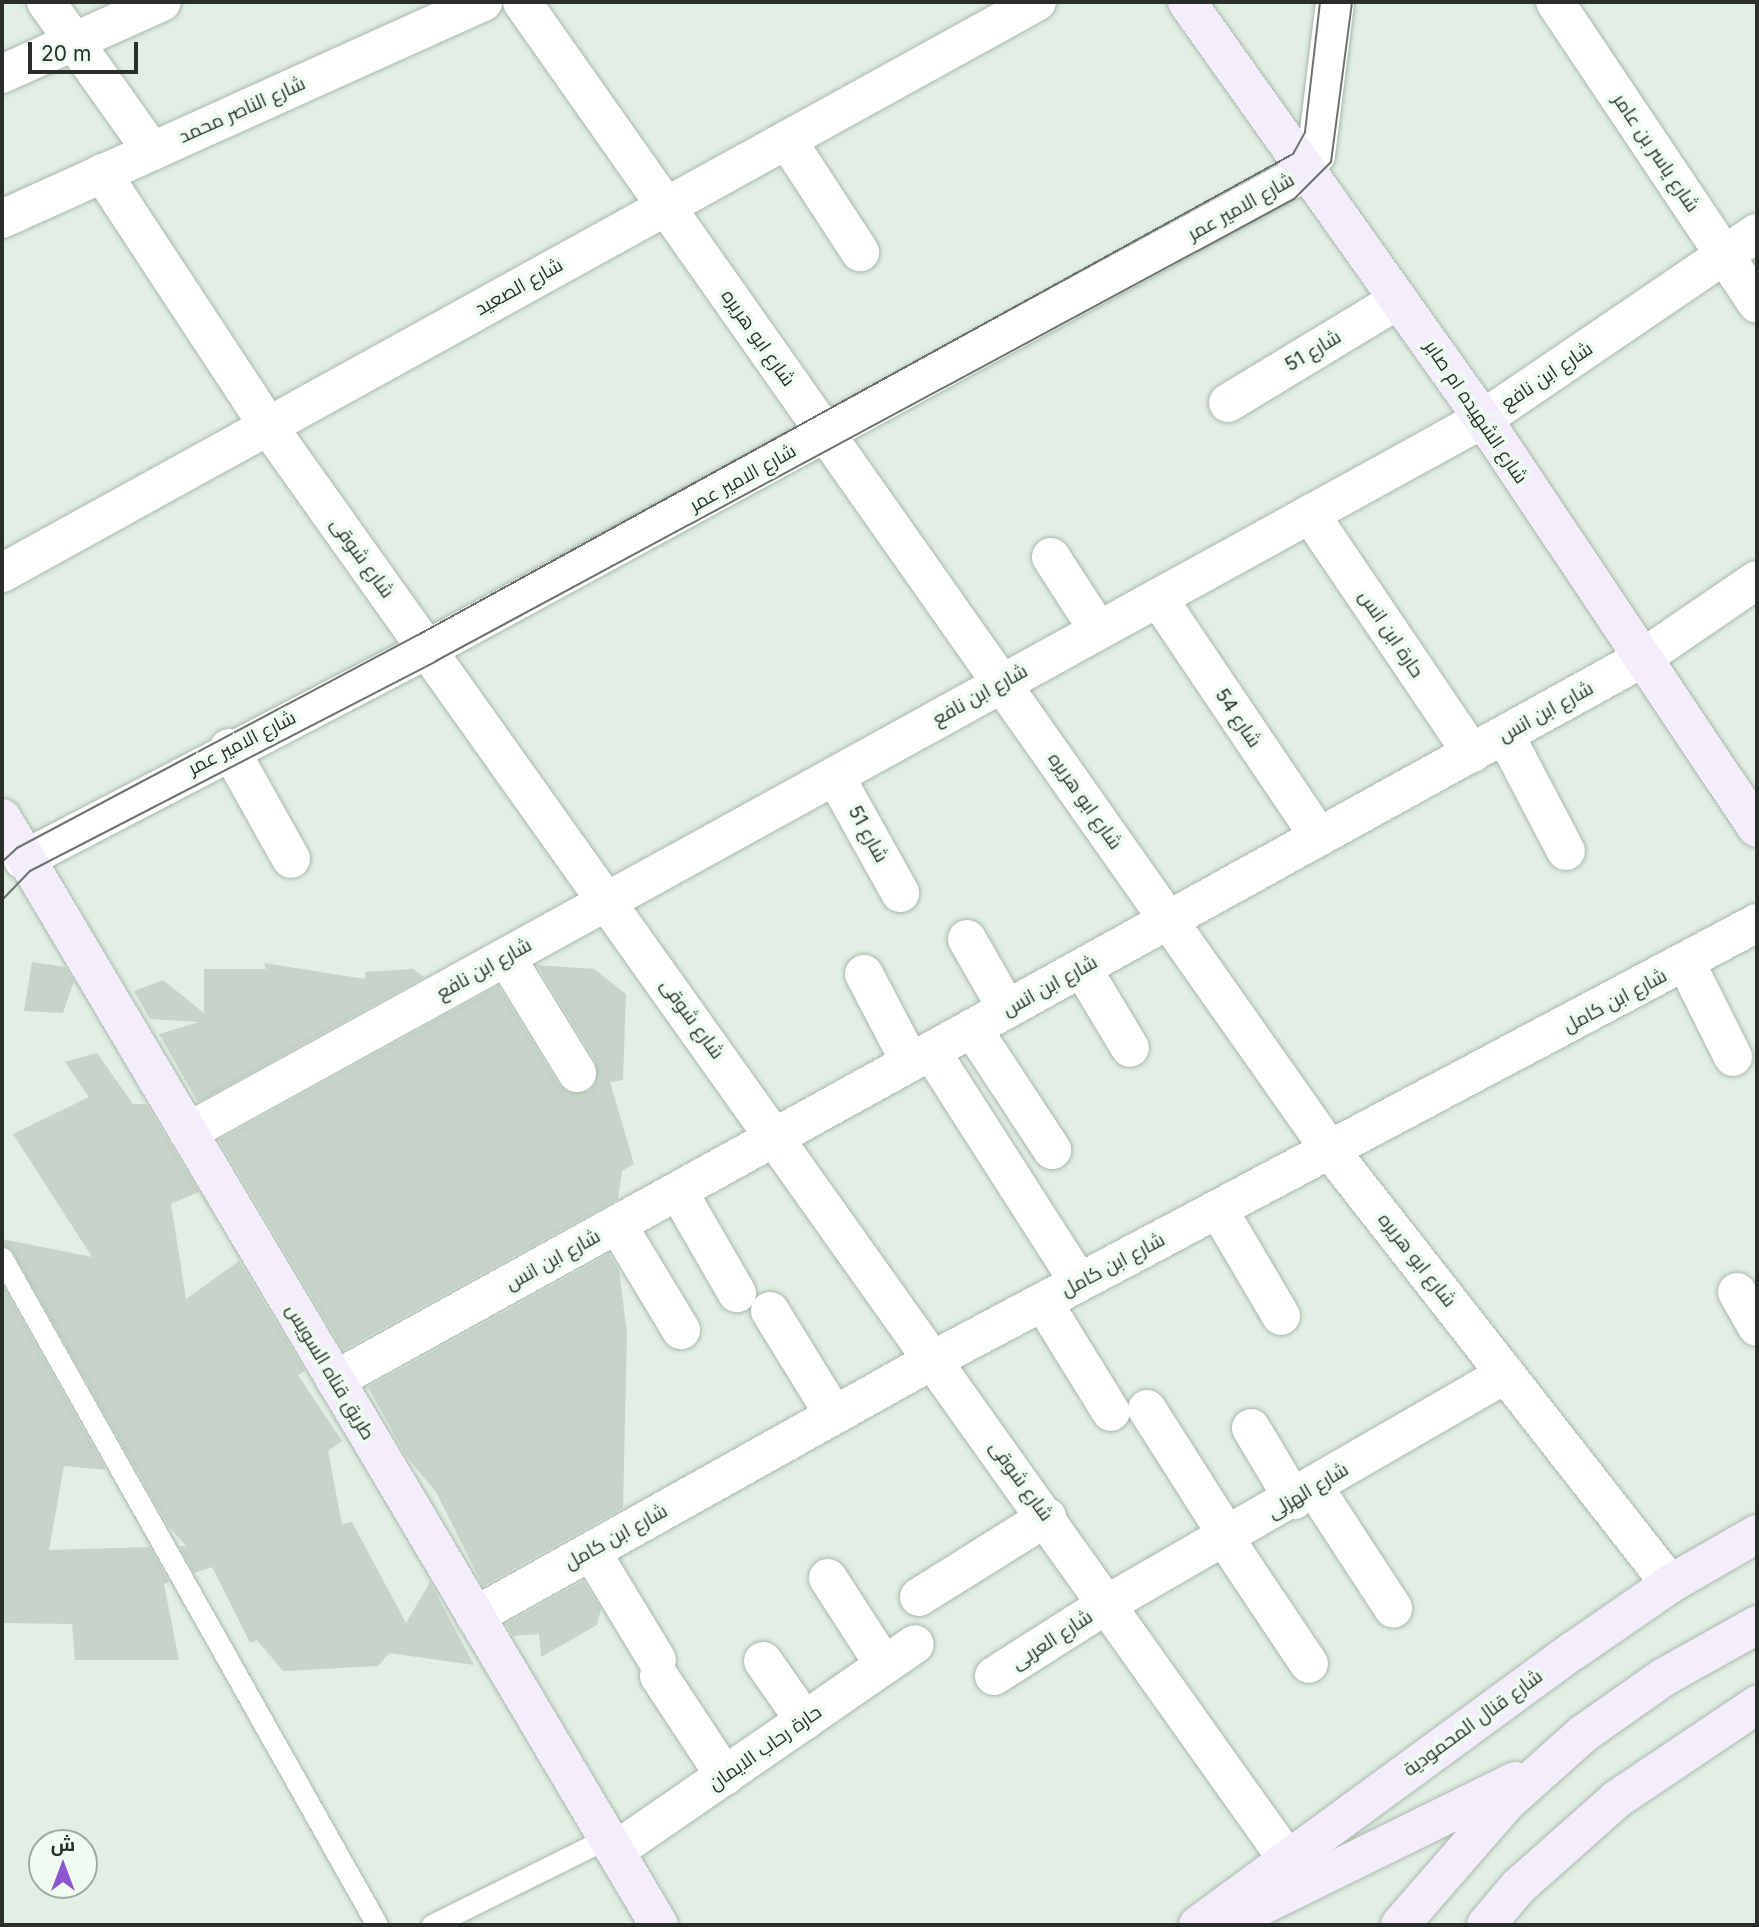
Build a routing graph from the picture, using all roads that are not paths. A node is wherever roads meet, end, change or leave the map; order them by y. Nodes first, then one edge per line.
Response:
1 (46, 2) edge
2 (162, 2) edge
3 (483, 2) edge
4 (522, 2) edge
5 (1037, 2) edge
6 (1187, 2) edge
7 (1335, 2) edge
8 (1555, 2) edge
9 (76, 40) junction
10 (2, 74) edge
11 (786, 139) junction
12 (152, 150) junction
13 (1305, 169) junction
14 (103, 173) junction
15 (667, 206) junction
16 (2, 219) edge
17 (1757, 233) edge
18 (860, 252) dead end
19 (1724, 256) junction
20 (1398, 300) junction
21 (1757, 304) edge
22 (1228, 402) dead end
23 (1483, 419) junction
24 (268, 426) junction
25 (825, 434) junction
26 (1310, 514) junction
27 (1051, 557) dead end
28 (2, 573) edge
29 (1757, 580) edge
30 (1158, 598) junction
31 (1098, 630) junction
32 (428, 649) junction
33 (1641, 659) junction
34 (1002, 684) junction
35 (1505, 735) junction
36 (229, 748) junction
37 (1472, 753) junction
38 (835, 776) junction
39 (2, 818) edge
40 (1757, 828) edge
41 (1319, 837) junction
42 (1566, 851) dead end
43 (291, 859) dead end
44 (13, 869) edge
45 (900, 893) dead end
46 (608, 902) junction
47 (1169, 919) junction
48 (1757, 923) edge
49 (967, 939) dead end
50 (506, 957) junction
51 (1686, 963) junction
52 (1082, 968) junction
53 (864, 974) dead end
54 (1007, 1009) junction
55 (972, 1028) junction
56 (1130, 1048) dead end
57 (920, 1057) junction
58 (1733, 1057) dead end
59 (577, 1073) dead end
60 (188, 1132) junction
61 (777, 1136) junction
62 (1052, 1150) dead end
63 (1330, 1150) junction
64 (678, 1191) junction
65 (1218, 1209) junction
66 (617, 1224) junction
67 (2, 1258) edge
68 (1079, 1282) junction
69 (1737, 1292) dead end
70 (737, 1293) dead end
71 (1044, 1302) junction
72 (770, 1311) dead end
73 (1281, 1316) dead end
74 (1757, 1327) edge
75 (681, 1330) dead end
76 (933, 1360) junction
77 (1506, 1374) junction
78 (335, 1380) junction
79 (834, 1415) junction
80 (1251, 1428) dead end
81 (1304, 1493) junction
82 (1047, 1517) junction
83 (1757, 1534) edge
84 (1227, 1539) junction
85 (591, 1551) junction
86 (828, 1577) dead end
87 (1670, 1584) junction
88 (919, 1597) dead end
89 (1109, 1603) junction
90 (1392, 1608) dead end
91 (475, 1616) junction
92 (1757, 1625) edge
93 (915, 1644) dead end
94 (764, 1661) dead end
95 (1309, 1664) dead end
96 (884, 1665) junction
97 (994, 1676) dead end
98 (1757, 1705) edge
99 (805, 1721) junction
100 (1545, 1766) junction
101 (725, 1776) junction
102 (611, 1845) junction
103 (1288, 1860) junction
104 (1518, 1887) junction
105 (377, 1925) edge
106 (432, 1925) edge
107 (659, 1925) edge
108 (1198, 1925) edge
109 (1222, 1925) edge
110 (1400, 1925) edge
111 (1486, 1925) edge
112 (1507, 1925) edge

1 - 9 street
2 - 9 street
3 - 12 street, شارع الناصر محمد
4 - 15 street, شارع ابو هريره
5 - 11 street, شارع الصعيد
6 - 13 street, شارع الشهيده ام صابر
7 - 13 street, شارع الامير عمر
8 - 19 street, شارع ياسر بن عامر
9 - 10 street
9 - 12 street
11 - 15 street, شارع الصعيد
11 - 18 street
12 - 14 street, شارع الناصر محمد
13 - 20 street, شارع الشهيده ام صابر
13 - 25 street, شارع الامير عمر
14 - 16 street, شارع الناصر محمد
14 - 24 street, شارع شوقى
15 - 24 street, شارع الصعيد
15 - 25 street, شارع ابو هريره
17 - 19 street, شارع ابن نافع
19 - 21 street, شارع ياسر بن عامر
19 - 23 street, شارع ابن نافع
20 - 22 street, شارع 51
20 - 23 street, شارع الشهيده ام صابر
23 - 26 street, شارع ابن نافع
23 - 33 street, شارع الشهيده ام صابر
24 - 28 street, شارع الصعيد
24 - 32 street, شارع شوقى
25 - 32 street, شارع الامير عمر
25 - 34 street, شارع ابو هريره
26 - 30 street, شارع ابن نافع
26 - 37 street, حارة ابن انس
27 - 31 street
29 - 33 street, شارع ابن انس
30 - 31 street, شارع ابن نافع
30 - 41 street, شارع 54
31 - 34 street, شارع ابن نافع
32 - 36 street, شارع الامير عمر
32 - 46 street, شارع شوقى
33 - 35 street, شارع ابن انس
33 - 40 street, شارع الشهيده ام صابر
34 - 38 street, شارع ابن نافع
34 - 47 street, شارع ابو هريره
35 - 37 street, شارع ابن انس
35 - 42 street
36 - 43 street
36 - 44 street, شارع الامير عمر
37 - 41 street, شارع ابن انس
38 - 45 street, شارع 51
38 - 46 street, شارع ابن نافع
39 - 44 street, طريق قناه السويس
41 - 47 street, شارع ابن انس
44 - 60 street, طريق قناه السويس
46 - 50 street, شارع ابن نافع
46 - 61 street, شارع شوقى
47 - 52 street, شارع ابن انس
47 - 63 street, شارع ابو هريره
48 - 51 street, شارع ابن كامل
49 - 54 street
50 - 59 street
50 - 60 street, شارع ابن نافع
51 - 58 street
51 - 63 street, شارع ابن كامل
52 - 54 street, شارع ابن انس
52 - 56 street
53 - 57 street
54 - 55 street, شارع ابن انس
55 - 57 street, شارع ابن انس
55 - 62 street
57 - 61 street, شارع ابن انس
57 - 68 street
60 - 78 street, طريق قناه السويس
61 - 64 street, شارع ابن انس
61 - 76 street, شارع شوقى
63 - 65 street, شارع ابن كامل
63 - 77 street, شارع ابو هريره
64 - 66 street, شارع ابن انس
64 - 70 street
65 - 68 street, شارع ابن كامل
65 - 73 street
66 - 75 street
66 - 78 street, شارع ابن انس
67 - 105 lane
68 - 71 street, شارع ابن كامل
69 - 74 street
71 - 76 street, شارع ابن كامل
71 - 84 street
72 - 79 street
76 - 79 street, شارع ابن كامل
76 - 82 street, شارع شوقى
77 - 81 street, شارع الهزلى
77 - 87 street, شارع ابو هريره
78 - 91 street, طريق قناه السويس
79 - 85 street, شارع ابن كامل
80 - 81 street
81 - 84 street, شارع الهزلى
81 - 90 street
82 - 88 street
82 - 89 street, شارع شوقى
83 - 87 street, شارع قنال المحمودية
84 - 89 street, شارع الهزلى
84 - 95 street
85 - 91 street, شارع ابن كامل
85 - 101 street
86 - 96 street
87 - 103 street, شارع قنال المحمودية
89 - 97 street, شارع العربى
89 - 103 street, شارع شوقى
91 - 102 street, طريق قناه السويس
92 - 100 street
93 - 96 street, حارة رحاب الايمان
94 - 99 street
96 - 99 street, حارة رحاب الايمان
98 - 104 street
99 - 101 street, حارة رحاب الايمان
100 - 109 street
100 - 110 street
101 - 102 street, حارة رحاب الايمان
102 - 106 lane
102 - 107 street, طريق قناه السويس
103 - 108 street, شارع قنال المحمودية
104 - 111 street
104 - 112 street

